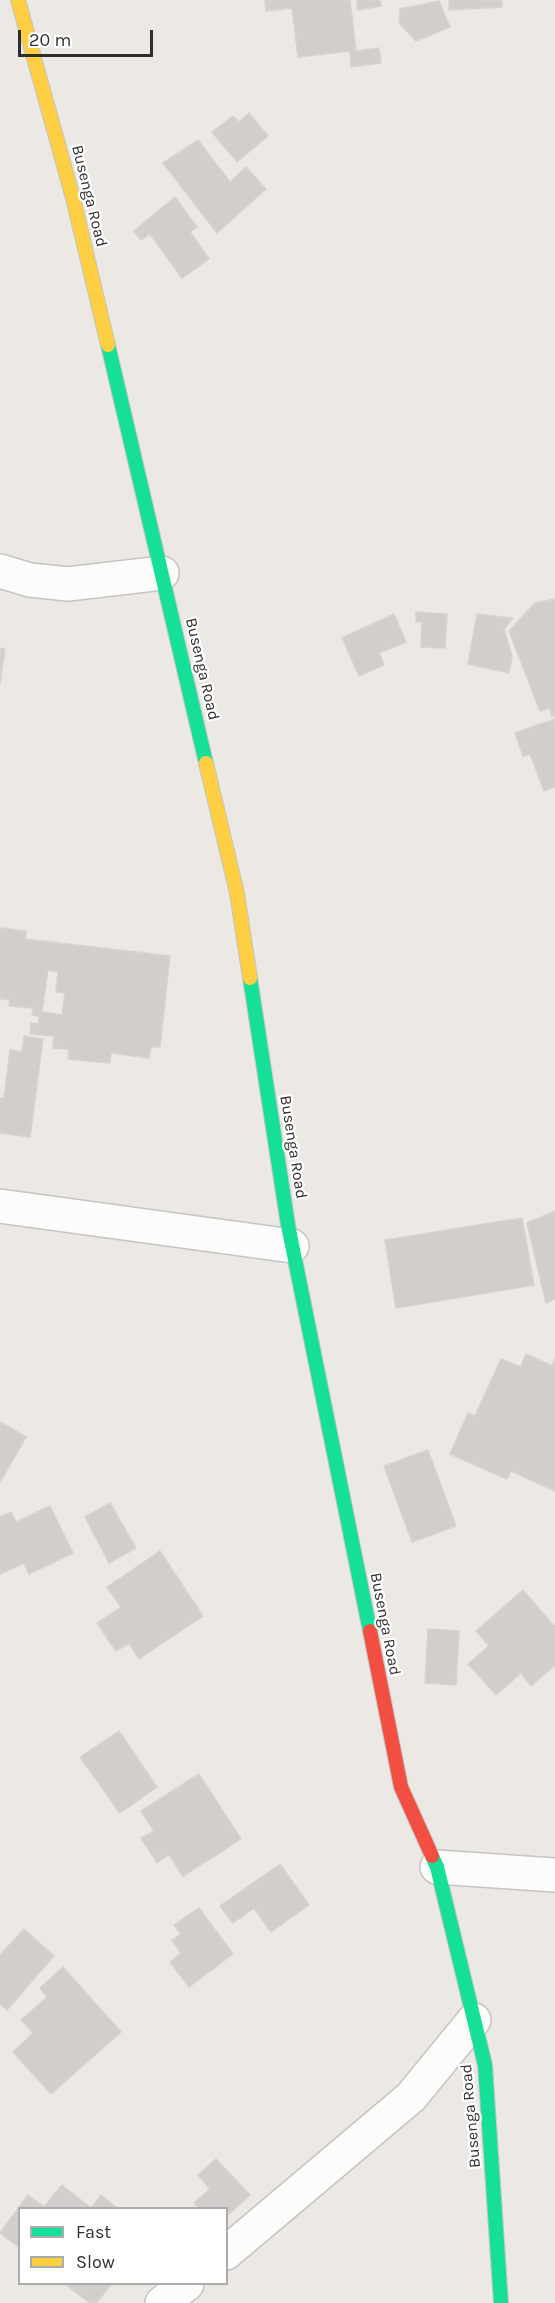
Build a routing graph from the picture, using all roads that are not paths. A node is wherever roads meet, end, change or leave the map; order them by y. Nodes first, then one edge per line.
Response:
1 (18, 0) edge
2 (0, 571) edge
3 (162, 573) junction
4 (0, 1206) edge
5 (292, 1246) junction
6 (437, 1867) junction
7 (555, 1875) edge
8 (474, 2020) junction
9 (228, 2251) edge
10 (184, 2285) edge
11 (162, 2303) edge
12 (501, 2303) edge

1 - 3 street, Busenga Road
2 - 3 street
3 - 5 street, Busenga Road
4 - 5 street
5 - 6 street, Busenga Road
6 - 7 street
6 - 8 street, Busenga Road
8 - 9 street
8 - 12 street, Busenga Road
10 - 11 street

